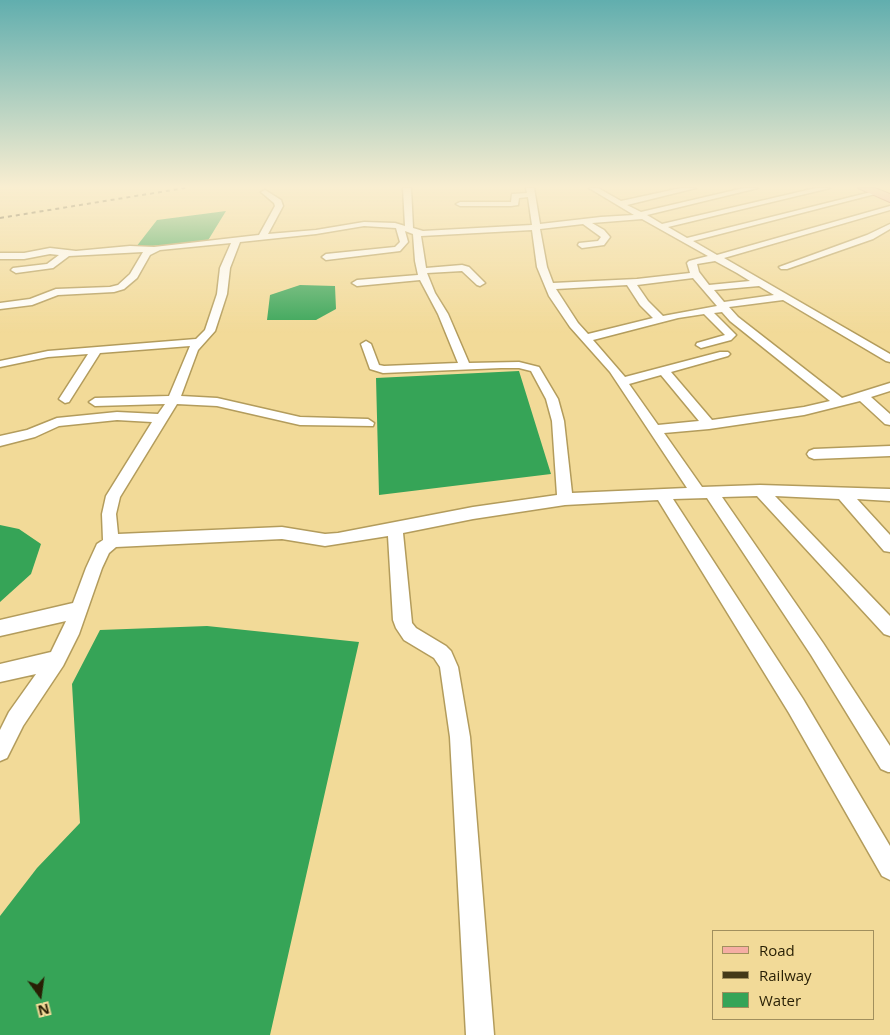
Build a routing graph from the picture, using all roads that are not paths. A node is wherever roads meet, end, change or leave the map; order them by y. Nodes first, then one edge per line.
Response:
1 (269, 236) edge
2 (402, 236) edge
3 (414, 236) edge
4 (537, 236) edge
5 (605, 236) edge
6 (677, 236) edge
7 (704, 236) edge
8 (790, 236) edge
9 (871, 236) edge
10 (262, 237) joint
11 (236, 241) junction
12 (685, 241) junction
13 (582, 245) dead end
14 (153, 249) junction
15 (67, 253) junction
16 (0, 256) edge
17 (326, 257) dead end
18 (716, 258) junction
19 (784, 268) dead end
20 (16, 270) dead end
21 (423, 274) junction
22 (696, 275) junction
23 (630, 282) junction
24 (357, 283) dead end
25 (480, 283) dead end
26 (760, 283) junction
27 (549, 286) junction
28 (707, 288) junction
29 (784, 297) junction
30 (0, 306) edge
31 (723, 307) junction
32 (706, 310) junction
33 (660, 319) junction
34 (587, 338) junction
35 (200, 342) junction
36 (366, 344) dead end
37 (700, 345) dead end
38 (96, 351) junction
39 (724, 354) dead end
40 (890, 359) edge
41 (0, 364) edge
42 (465, 367) junction
43 (664, 370) junction
44 (622, 382) junction
45 (890, 387) edge
46 (862, 396) junction
47 (65, 399) dead end
48 (174, 400) junction
49 (95, 402) dead end
50 (840, 402) junction
51 (161, 418) junction
52 (890, 421) edge
53 (368, 423) dead end
54 (709, 425) junction
55 (654, 430) junction
56 (0, 441) edge
57 (890, 452) edge
58 (814, 454) dead end
59 (760, 490) junction
60 (842, 492) junction
61 (705, 493) junction
62 (663, 495) junction
63 (890, 495) edge
64 (565, 499) junction
65 (395, 528) junction
66 (111, 542) junction
67 (890, 546) edge
68 (80, 609) junction
69 (0, 628) edge
70 (890, 628) edge
71 (57, 660) junction
72 (0, 673) edge
73 (0, 751) edge
74 (888, 762) dead end
75 (890, 868) edge
76 (480, 1035) edge

1 - 10 street
2 - 17 street
3 - 21 street
4 - 27 street
5 - 13 street
6 - 12 street
7 - 12 street
8 - 18 street
9 - 19 street
10 - 11 street
11 - 14 street
11 - 35 street
12 - 18 street
14 - 15 street
14 - 30 street
15 - 16 street
15 - 20 street
18 - 22 street
18 - 26 street
21 - 24 street
21 - 25 street
21 - 42 street
22 - 23 street
22 - 28 street
23 - 27 street
23 - 33 street
26 - 28 street
26 - 29 street
27 - 34 street
28 - 31 street
29 - 31 street
29 - 40 street
31 - 32 street
31 - 50 street
32 - 33 street
32 - 37 street
33 - 34 street
34 - 44 street
35 - 38 street
35 - 48 street
36 - 42 street
38 - 41 street
38 - 47 street
39 - 43 street
42 - 64 street
43 - 44 street
43 - 54 street
44 - 55 street
45 - 46 street
46 - 50 street
46 - 52 street
48 - 49 street
48 - 51 street
48 - 53 street
50 - 54 street
51 - 56 street
51 - 66 street
54 - 55 street
55 - 61 street
57 - 58 street
59 - 60 street
59 - 61 street
59 - 70 street
60 - 63 street
60 - 67 street
61 - 62 street
61 - 74 street
62 - 64 street
62 - 75 street
64 - 65 street
65 - 66 street
65 - 76 street
66 - 68 street
68 - 69 street
68 - 71 street
71 - 72 street
71 - 73 street

